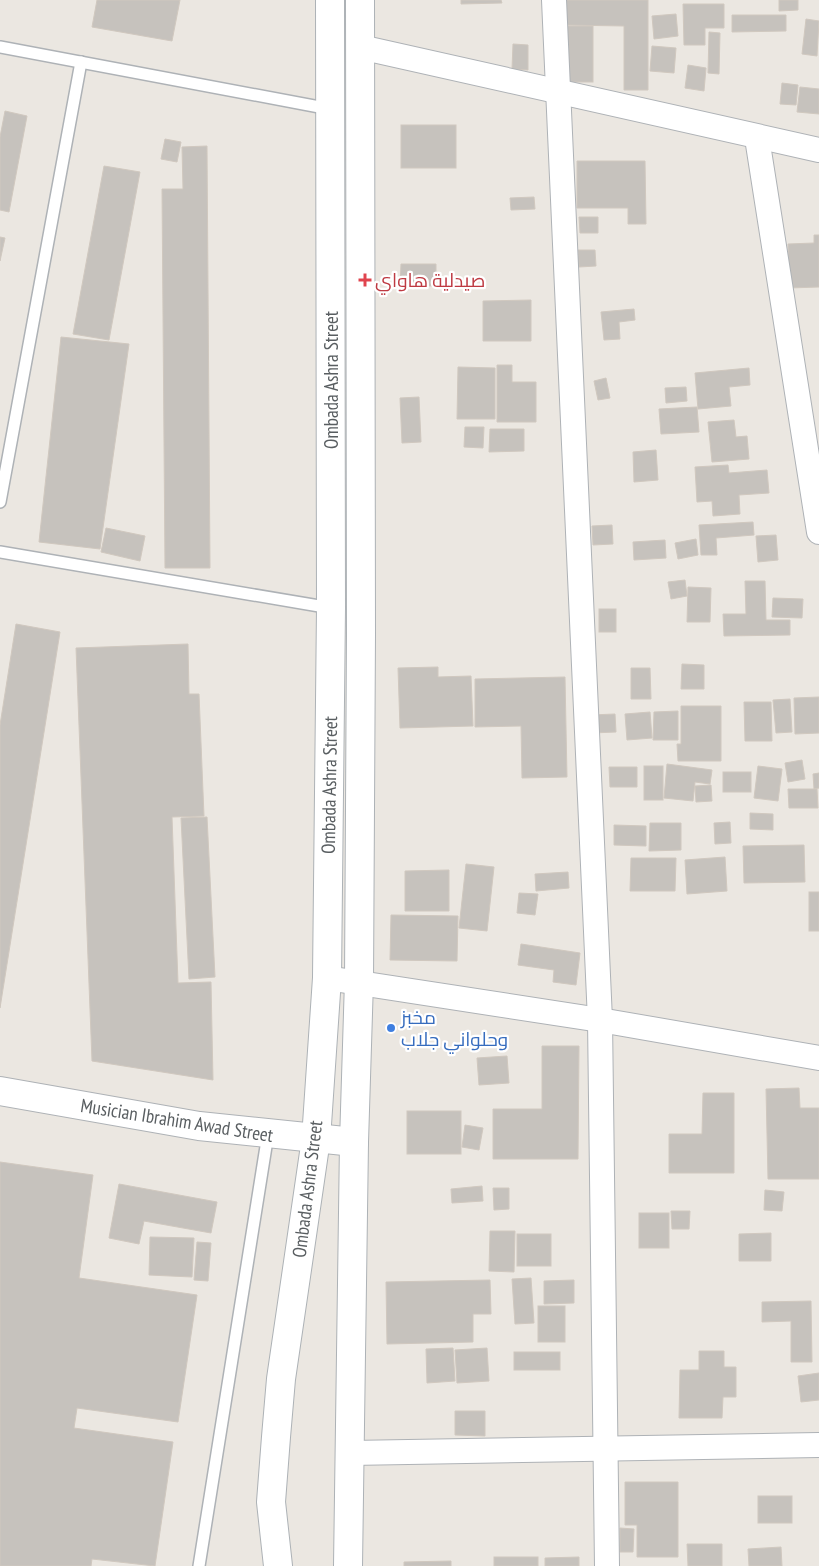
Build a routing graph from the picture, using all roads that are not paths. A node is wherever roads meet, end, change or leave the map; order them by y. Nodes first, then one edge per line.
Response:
1 (330, 0) edge
2 (360, 0) edge
3 (554, 0) edge
4 (0, 47) edge
5 (360, 47) junction
6 (81, 62) junction
7 (557, 93) junction
8 (331, 109) junction
9 (757, 138) junction
10 (819, 150) edge
11 (0, 502) edge
12 (819, 532) edge
13 (0, 552) edge
14 (331, 608) junction
15 (327, 978) junction
16 (359, 981) junction
17 (600, 1020) junction
18 (819, 1058) edge
19 (0, 1091) edge
20 (268, 1134) junction
21 (316, 1139) junction
22 (354, 1142) junction
23 (819, 1445) edge
24 (605, 1448) junction
25 (350, 1453) junction
26 (199, 1566) edge
27 (278, 1566) edge
28 (348, 1566) edge
29 (607, 1566) edge

1 - 8 main road, Ombada Ashra Street
2 - 5 main road, Ombada Ashra Street
3 - 7 street
4 - 6 lane
5 - 7 street
5 - 16 main road, Ombada Ashra Street
6 - 8 lane
6 - 11 lane
7 - 9 street
7 - 17 street
8 - 14 main road, Ombada Ashra Street
9 - 10 street
9 - 12 street
13 - 14 lane
14 - 15 main road, Ombada Ashra Street
15 - 16 street
15 - 21 main road, Ombada Ashra Street
16 - 17 street
16 - 22 main road, Ombada Ashra Street
17 - 18 street
17 - 24 street
19 - 20 main road, Musician Ibrahim Awad Street
20 - 21 main road, Musician Ibrahim Awad Street
20 - 26 lane
21 - 22 main road, Musician Ibrahim Awad Street
21 - 27 main road, Ombada Ashra Street
22 - 25 main road, Ombada Ashra Street
23 - 24 street
24 - 25 street
24 - 29 street
25 - 28 main road, Ombada Ashra Street

